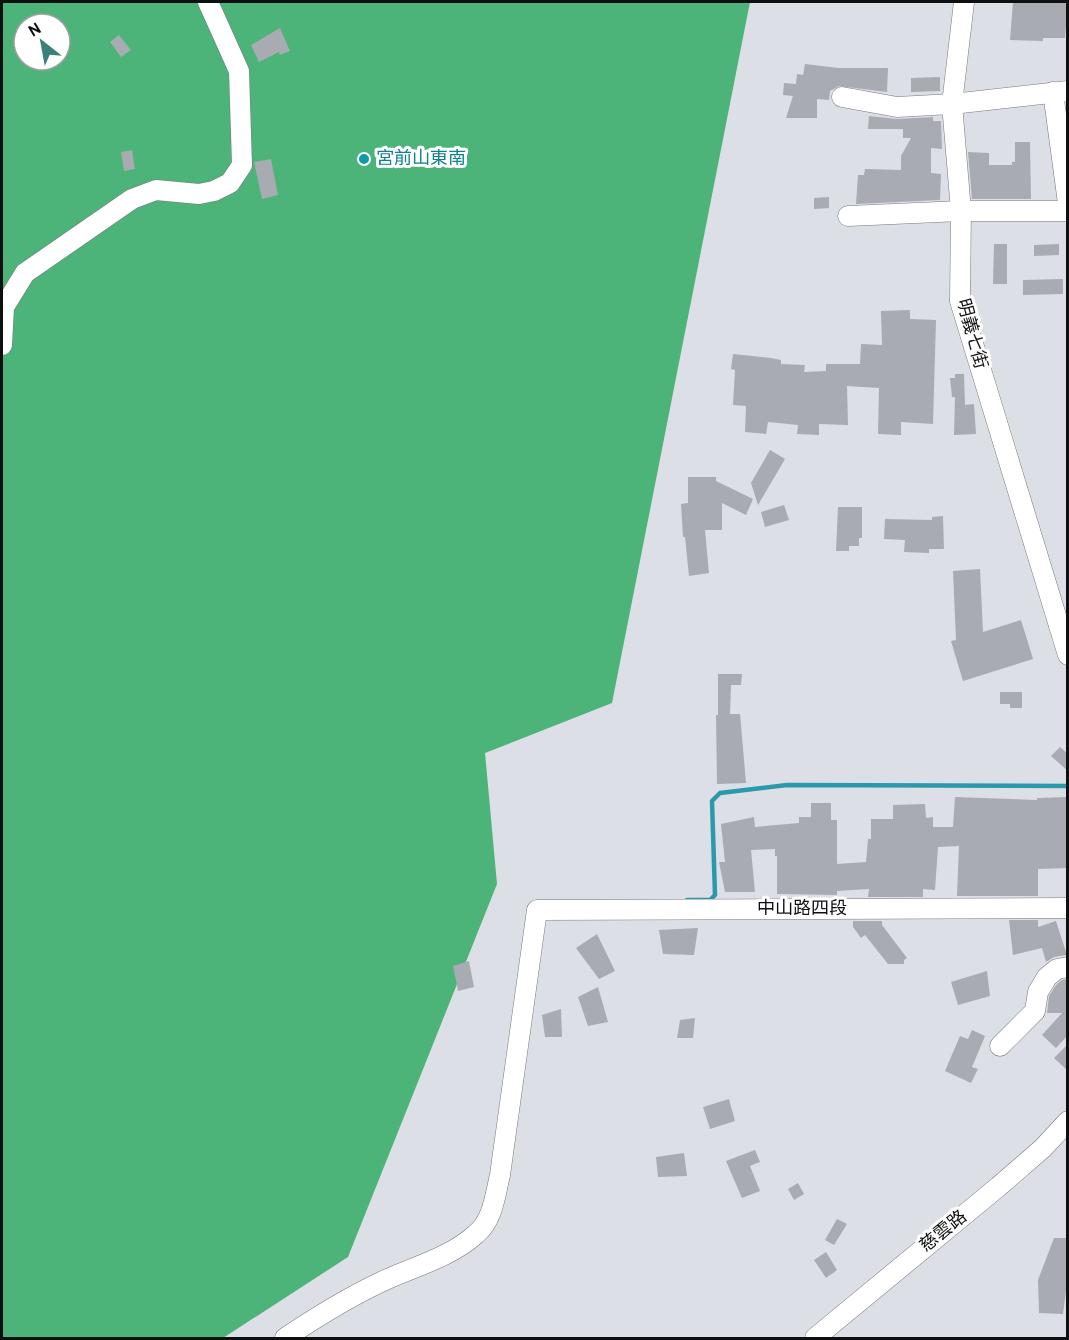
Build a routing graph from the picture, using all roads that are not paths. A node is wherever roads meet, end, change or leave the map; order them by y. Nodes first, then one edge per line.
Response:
1 (208, 2) edge
2 (964, 2) edge
3 (1060, 91) edge
4 (842, 97) dead end
5 (952, 104) junction
6 (1068, 203) edge
7 (961, 211) junction
8 (1068, 211) edge
9 (848, 216) dead end
10 (2, 345) edge
11 (1068, 655) edge
12 (1068, 908) edge
13 (1068, 967) edge
14 (1000, 1046) dead end
15 (1068, 1121) edge
16 (285, 1338) edge
17 (815, 1338) edge

1 - 10 street
2 - 5 street, 明義七街
3 - 5 street
3 - 6 street
4 - 5 street
5 - 7 street, 明義七街
7 - 8 street
7 - 9 street
7 - 11 street, 明義七街
12 - 16 street, 中山路四段
13 - 14 street
15 - 17 street, 慈雲路

